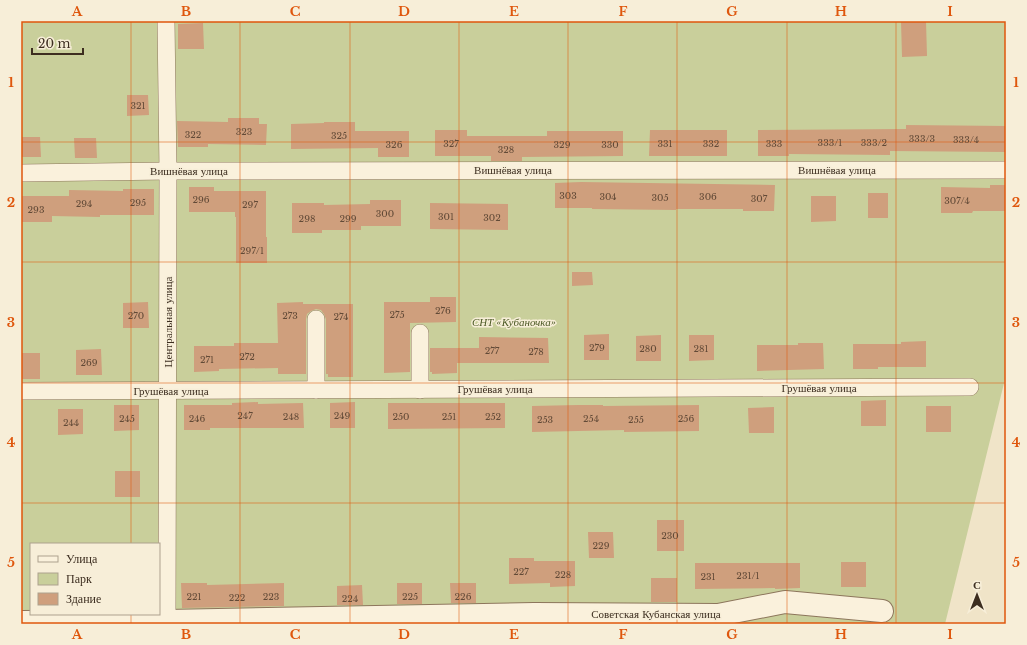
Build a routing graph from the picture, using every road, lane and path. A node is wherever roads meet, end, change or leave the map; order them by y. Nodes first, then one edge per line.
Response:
1 (166, 21) edge
2 (1006, 170) edge
3 (168, 171) junction
4 (21, 173) edge
5 (316, 319) dead end
6 (420, 333) dead end
7 (970, 387) dead end
8 (316, 390) junction
9 (420, 390) junction
10 (21, 391) edge
11 (168, 391) junction
12 (882, 611) dead end
13 (21, 622) edge
14 (168, 622) edge

1 - 3 street, Центральная улица
2 - 3 street, Вишнёвая улица
3 - 4 street, Вишнёвая улица
3 - 11 street, Центральная улица
5 - 8 street
6 - 9 street
7 - 9 street, Грушёвая улица
8 - 9 street, Грушёвая улица
8 - 11 street, Грушёвая улица
10 - 11 street, Грушёвая улица
11 - 14 street, Центральная улица
12 - 14 street, Советская Кубанская улица
13 - 14 street, Советская Кубанская улица

